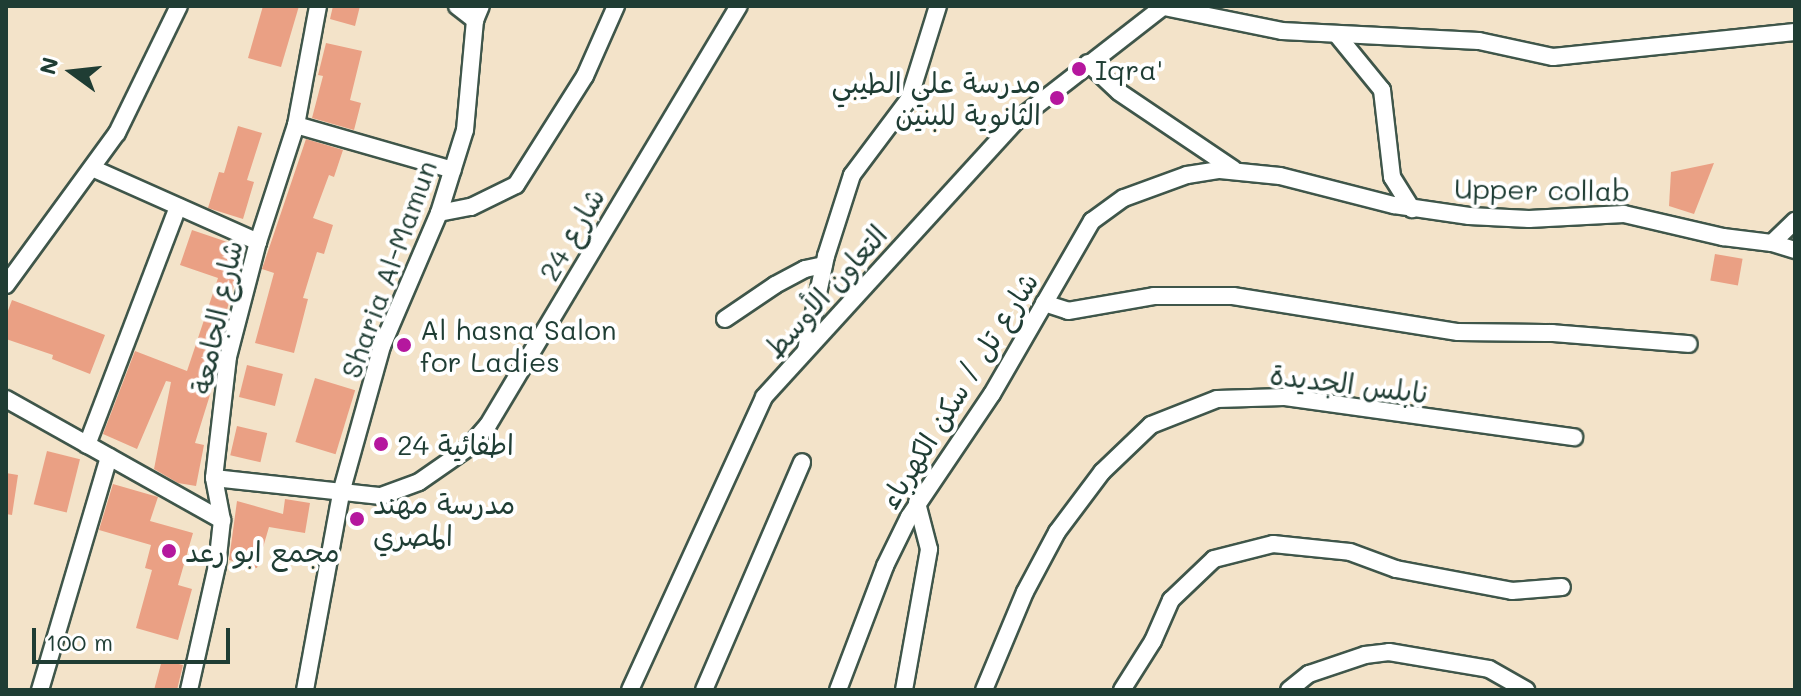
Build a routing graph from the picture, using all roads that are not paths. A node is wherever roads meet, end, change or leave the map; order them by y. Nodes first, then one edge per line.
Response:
1 (179, 6) edge
2 (318, 6) edge
3 (457, 6) edge
4 (616, 6) edge
5 (739, 6) edge
6 (938, 6) edge
7 (1164, 6) edge
8 (478, 13) edge
9 (1795, 32) edge
10 (1337, 35) junction
11 (1088, 63) junction
12 (296, 125) junction
13 (92, 168) junction
14 (453, 170) junction
15 (1234, 170) junction
16 (178, 207) junction
17 (1412, 209) junction
18 (439, 213) junction
19 (1795, 221) edge
20 (258, 242) junction
21 (1772, 243) junction
22 (1795, 250) edge
23 (824, 265) junction
24 (6, 285) edge
25 (1044, 303) junction
26 (725, 319) dead end
27 (1689, 344) dead end
28 (806, 351) junction
29 (6, 399) edge
30 (1574, 437) dead end
31 (87, 445) junction
32 (109, 457) junction
33 (802, 462) dead end
34 (214, 478) junction
35 (341, 493) junction
36 (917, 503) junction
37 (222, 520) junction
38 (1562, 587) dead end
39 (40, 690) edge
40 (189, 690) edge
41 (305, 690) edge
42 (630, 690) edge
43 (704, 690) edge
44 (838, 690) edge
45 (904, 690) edge
46 (984, 690) edge
47 (1122, 690) edge
48 (1289, 690) edge
49 (1526, 690) edge

1 - 13 street
2 - 12 street, شارع الجامعة
3 - 8 street
4 - 18 street
5 - 35 street, شارع 24
6 - 23 street
7 - 10 street, التعاون الأوسط
7 - 11 street, التعاون الأوسط
8 - 14 street, Sharia Al-Mamun
9 - 10 street, التعاون الأوسط
10 - 17 street
11 - 15 street
11 - 28 street, التعاون الأوسط
12 - 14 street
12 - 20 street, شارع الجامعة
13 - 16 street
13 - 24 street
14 - 18 street, Sharia Al-Mamun
15 - 17 street, Upper collab
15 - 25 street, شارع تل / سكن الكهرباء
16 - 20 street
16 - 31 street
17 - 21 street, Upper collab
18 - 35 street, Sharia Al-Mamun
19 - 21 street
20 - 34 street, شارع الجامعة
21 - 22 street, Upper collab
23 - 26 street
23 - 28 street
25 - 27 street
25 - 36 street, شارع تل / سكن الكهرباء
28 - 42 street, التعاون الأوسط
29 - 31 street
30 - 46 street, نابلس الجديدة
31 - 32 street
32 - 37 street
32 - 39 street
33 - 43 street
34 - 35 street, شارع 24
34 - 37 street, شارع الجامعة
35 - 41 street, Sharia Al-Mamun
36 - 44 street, شارع تل / سكن الكهرباء
36 - 45 street
37 - 40 street, شارع الجامعة
38 - 47 street
48 - 49 street

